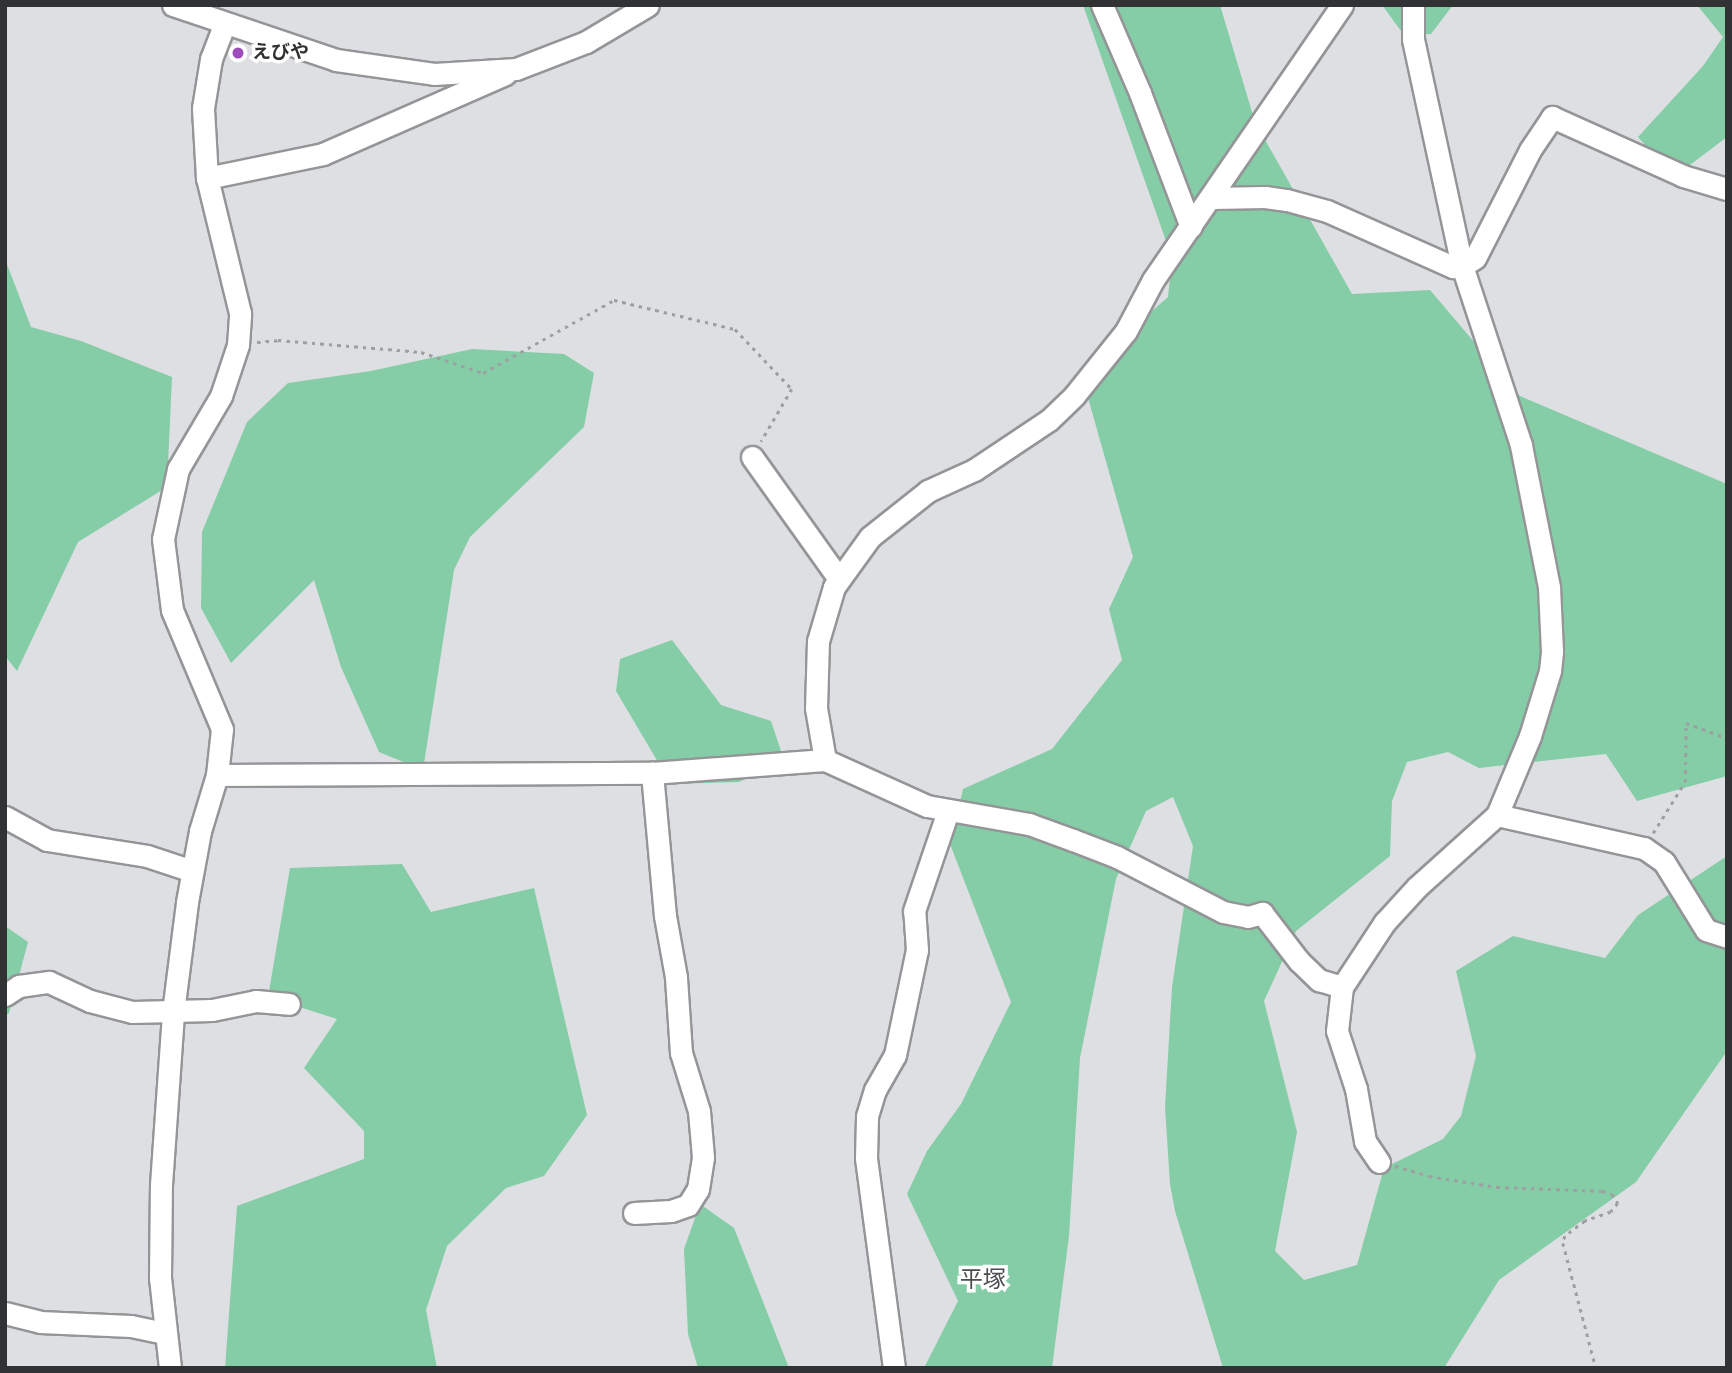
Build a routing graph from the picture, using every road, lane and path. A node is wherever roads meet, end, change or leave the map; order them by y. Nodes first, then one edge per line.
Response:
1 (173, 5) edge
2 (648, 5) edge
3 (1102, 5) edge
4 (1342, 5) edge
5 (1413, 5) edge
6 (224, 25) junction
7 (516, 69) junction
8 (207, 177) junction
9 (1727, 189) edge
10 (1212, 198) junction
11 (1191, 227) junction
12 (1462, 266) junction
13 (237, 345) junction
14 (752, 457) joint
15 (839, 579) junction
16 (1727, 738) edge
17 (824, 760) junction
18 (652, 773) junction
19 (217, 775) junction
20 (948, 811) junction
21 (1497, 815) junction
22 (5, 817) edge
23 (1644, 848) junction
24 (192, 871) junction
25 (1727, 937) edge
26 (1342, 987) junction
27 (5, 995) edge
28 (289, 1004) dead end
29 (173, 1012) junction
30 (1379, 1162) joint
31 (634, 1213) dead end
32 (5, 1313) edge
33 (164, 1333) junction
34 (170, 1368) edge
35 (894, 1368) edge
36 (1597, 1368) edge

1 - 6 street
2 - 7 street
3 - 11 street
4 - 10 street
5 - 12 street
6 - 7 street
6 - 8 street
7 - 8 street
8 - 13 street
9 - 12 street
10 - 11 street
10 - 12 street
11 - 15 street
12 - 21 street
13 - 14 path
13 - 19 street
14 - 15 street
15 - 17 street
16 - 23 path
17 - 18 street
17 - 20 street
18 - 19 street
18 - 31 street
19 - 24 street
20 - 26 street
20 - 35 street
21 - 23 street
21 - 26 street
22 - 24 street
23 - 25 street
24 - 29 street
26 - 30 street
27 - 29 street
28 - 29 street
29 - 33 street
30 - 36 path
32 - 33 street
33 - 34 street

